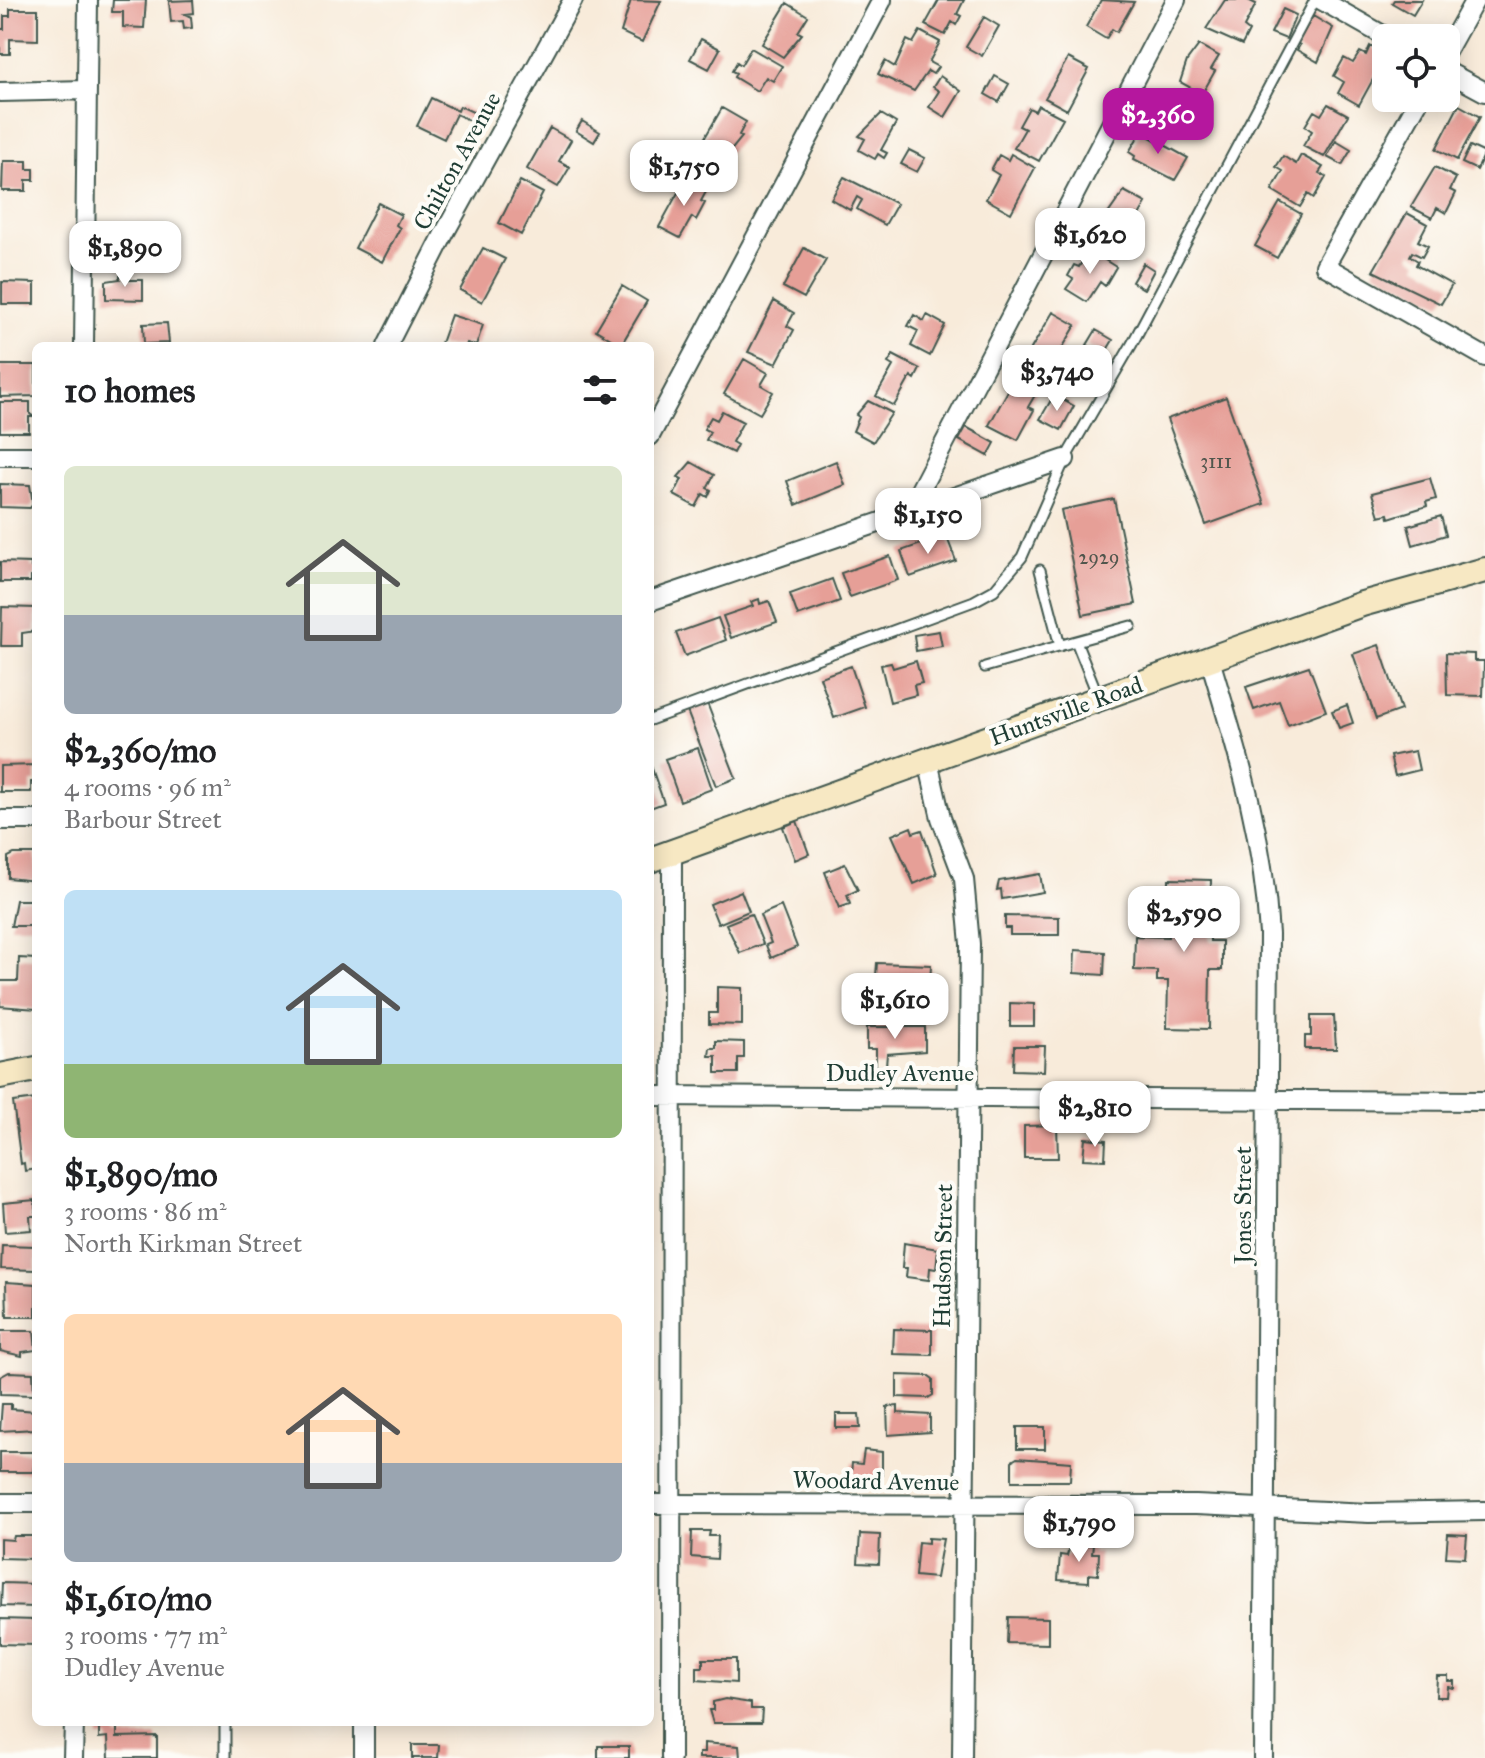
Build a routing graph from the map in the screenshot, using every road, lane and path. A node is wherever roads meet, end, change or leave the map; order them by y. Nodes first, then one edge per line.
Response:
1 (88, 0) edge
2 (573, 0) edge
3 (882, 0) edge
4 (1176, 0) edge
5 (1318, 0) edge
6 (1475, 0) edge
7 (1460, 27) edge
8 (1372, 29) edge
9 (1460, 79) edge
10 (87, 90) junction
11 (0, 92) edge
12 (1485, 92) edge
13 (1412, 112) edge
14 (84, 342) edge
15 (389, 342) edge
16 (1485, 357) edge
17 (654, 428) edge
18 (0, 456) edge
19 (32, 456) edge
20 (1065, 459) junction
21 (908, 513) junction
22 (1040, 570) dead end
23 (1485, 570) edge
24 (654, 600) edge
25 (1131, 626) dead end
26 (1076, 641) junction
27 (1060, 646) junction
28 (1210, 660) junction
29 (985, 667) dead end
30 (1100, 699) junction
31 (654, 719) edge
32 (928, 761) junction
33 (0, 820) edge
34 (32, 820) edge
35 (661, 856) edge
36 (32, 1070) edge
37 (0, 1076) edge
38 (654, 1096) edge
39 (671, 1096) junction
40 (968, 1098) junction
41 (1267, 1100) junction
42 (1485, 1101) edge
43 (0, 1503) edge
44 (32, 1503) edge
45 (671, 1503) junction
46 (654, 1504) edge
47 (1264, 1506) junction
48 (965, 1507) junction
49 (1485, 1511) edge
50 (74, 1726) edge
51 (225, 1726) edge
52 (364, 1726) edge
53 (73, 1758) edge
54 (225, 1758) edge
55 (364, 1758) edge
56 (671, 1758) edge
57 (962, 1758) edge
58 (1263, 1758) edge

1 - 10 street
2 - 15 street, Chilton Avenue
3 - 17 street
4 - 21 street
5 - 8 street
5 - 20 lane
6 - 7 street
9 - 12 street
10 - 11 street
10 - 14 street
13 - 16 street
18 - 19 street
20 - 21 street
20 - 31 lane
21 - 24 street
22 - 27 lane
23 - 28 main road, Huntsville Road
25 - 26 lane
26 - 27 lane
26 - 30 lane
27 - 29 lane
28 - 30 main road, Huntsville Road
28 - 41 street, Jones Street
30 - 32 main road, Huntsville Road
32 - 35 main road, Huntsville Road
32 - 40 street, Hudson Street
33 - 34 street
35 - 39 street
36 - 37 main road
38 - 39 street, Dudley Avenue
39 - 40 street, Dudley Avenue
39 - 45 street
40 - 41 street, Dudley Avenue
40 - 48 street, Hudson Street
41 - 42 street, Dudley Avenue
41 - 47 street, Jones Street
43 - 44 street
45 - 46 street, Woodard Avenue
45 - 48 street, Woodard Avenue
45 - 56 street
47 - 48 street, Woodard Avenue
47 - 49 street, Woodard Avenue
47 - 58 street, Jones Street
48 - 57 street, Hudson Street
50 - 53 street
51 - 54 lane
52 - 55 street

